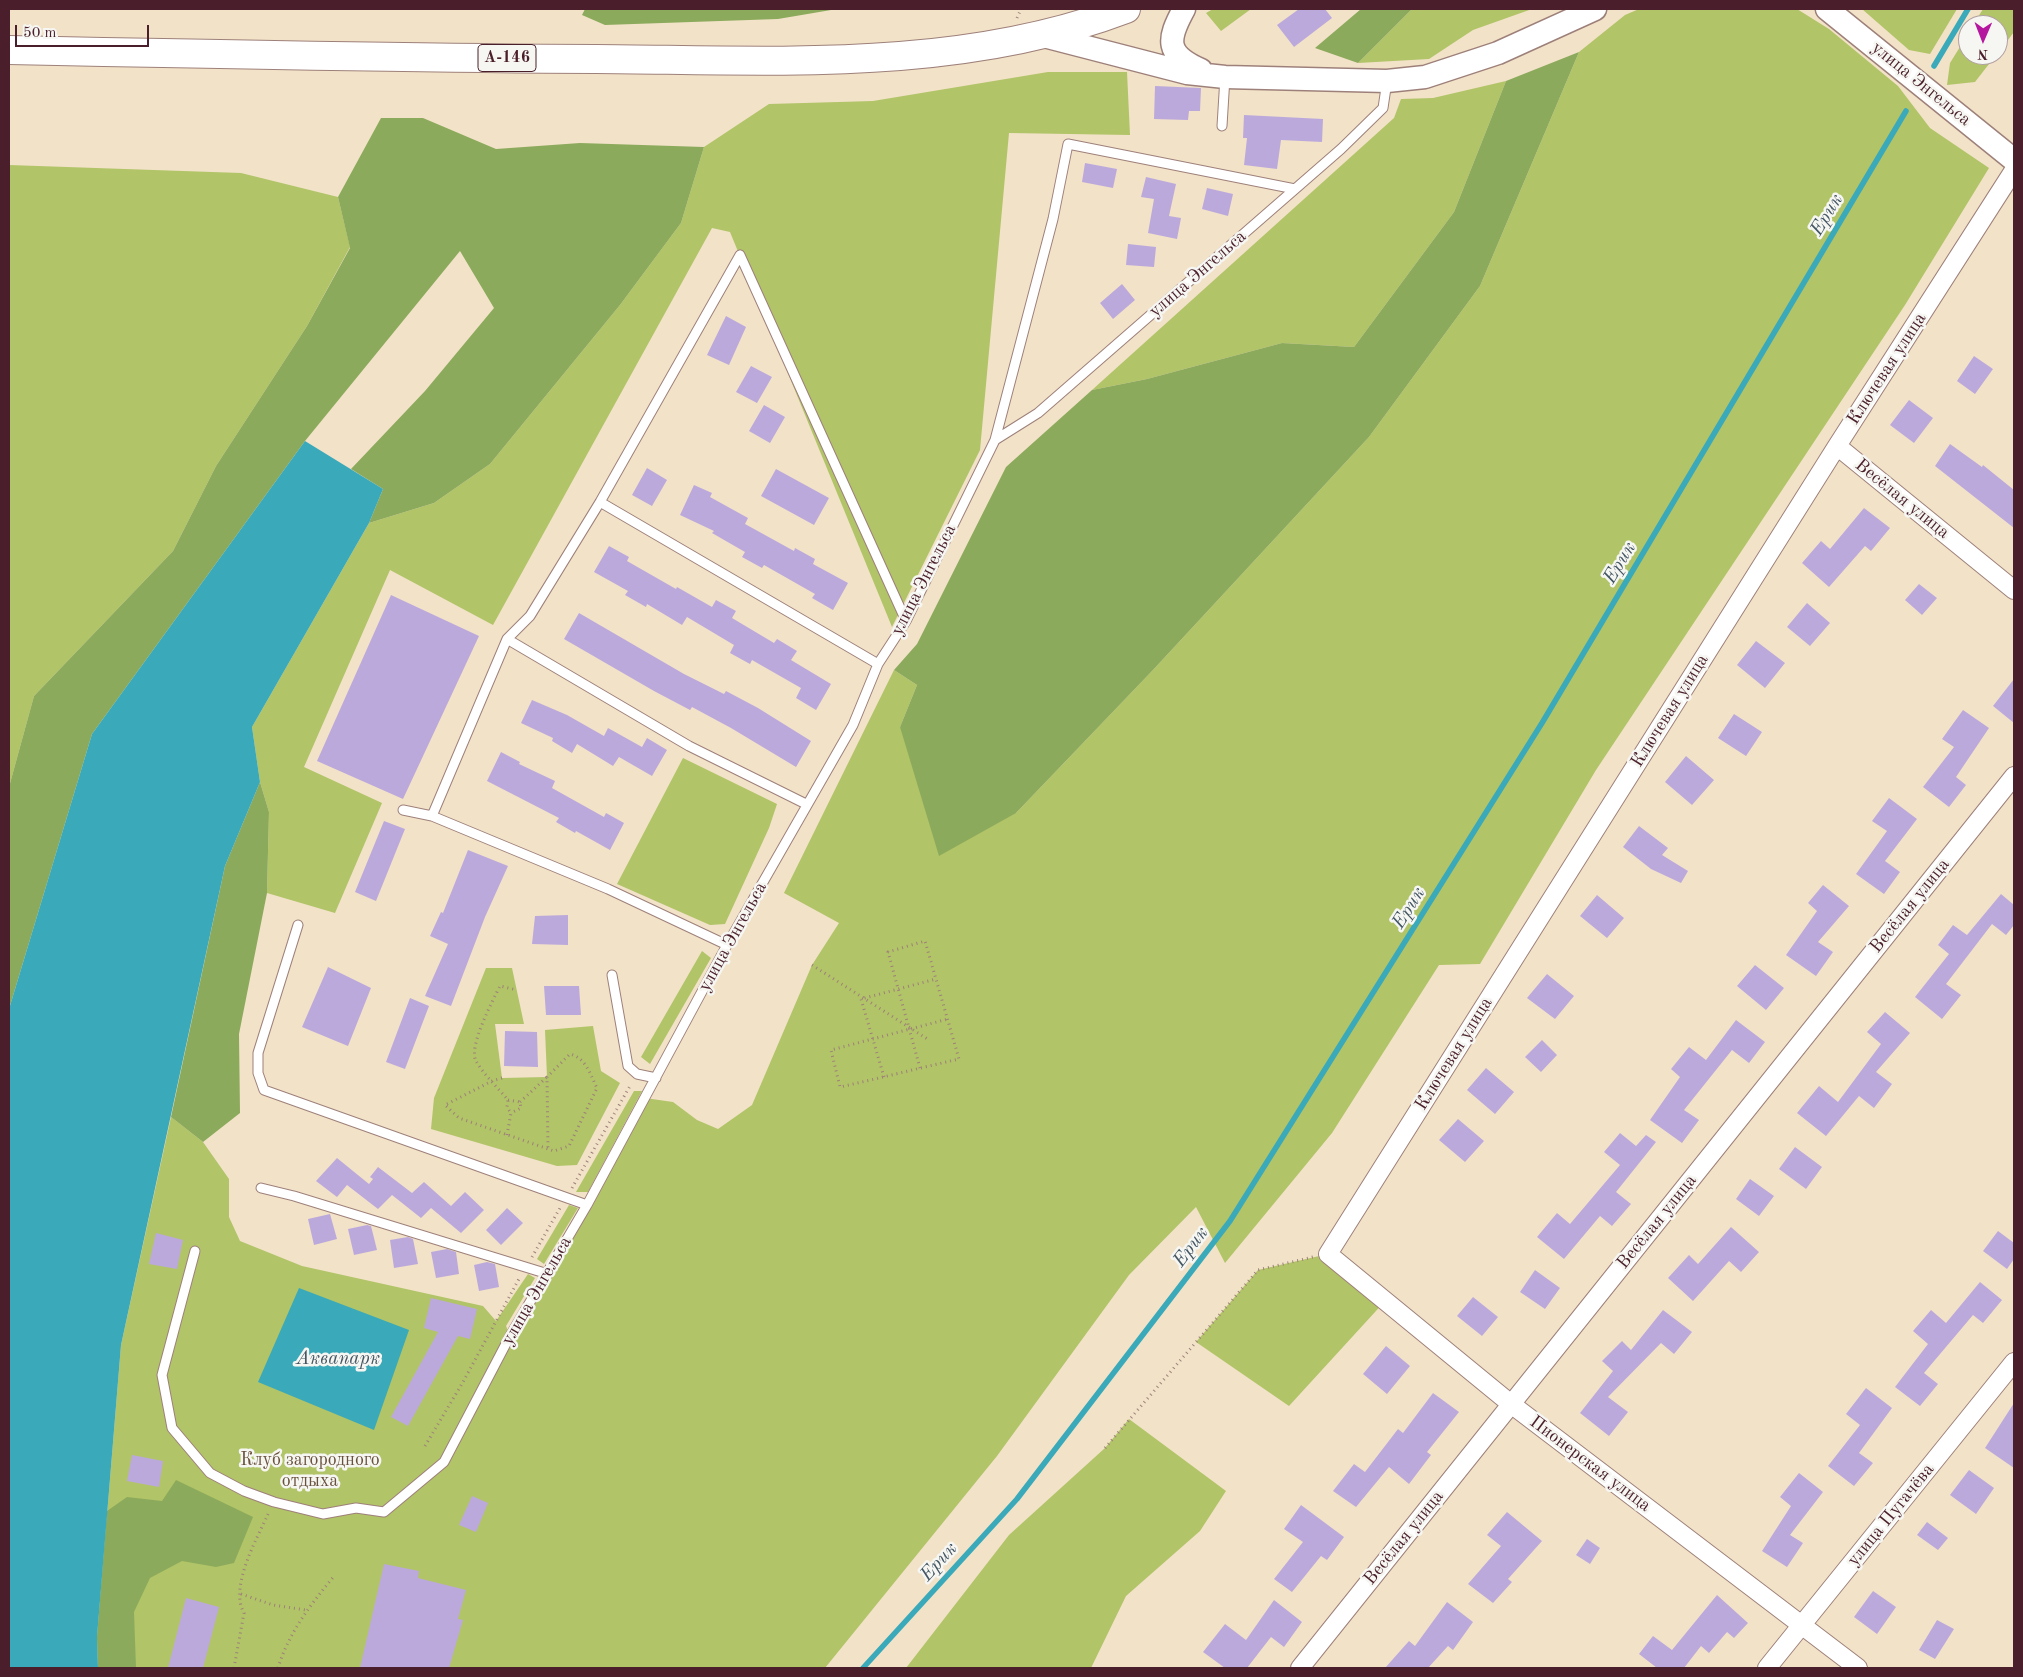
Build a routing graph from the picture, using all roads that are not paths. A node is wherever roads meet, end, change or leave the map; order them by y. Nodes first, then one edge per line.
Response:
1 (1126, 9) edge
2 (1184, 9) edge
3 (1595, 9) edge
4 (1827, 9) edge
5 (1039, 35) junction
6 (9, 50) edge
7 (1219, 76) junction
8 (1387, 81) junction
9 (1222, 126) dead end
10 (2013, 160) edge
11 (1295, 189) junction
12 (995, 440) junction
13 (1837, 446) junction
14 (600, 502) junction
15 (2014, 590) edge
16 (906, 621) junction
17 (507, 639) junction
18 (878, 664) junction
19 (2014, 776) edge
20 (806, 804) junction
21 (403, 810) dead end
22 (432, 816) junction
23 (298, 925) dead end
24 (727, 945) junction
25 (612, 975) dead end
26 (656, 1078) junction
27 (261, 1188) dead end
28 (587, 1205) junction
29 (195, 1252) dead end
30 (1328, 1254) joint
31 (548, 1274) junction
32 (2014, 1362) edge
33 (1511, 1404) junction
34 (1802, 1626) junction
35 (1300, 1668) edge
36 (1767, 1668) edge
37 (1858, 1668) edge

1 - 5 highway, А-146
2 - 7 street
3 - 8 street
4 - 10 street, улица Энгельса
5 - 6 highway, А-146
5 - 7 street
7 - 8 street
7 - 9 lane
8 - 11 lane, улица Энгельса
10 - 13 street, Ключевая улица
11 - 12 lane, улица Энгельса
11 - 12 lane
12 - 16 lane, улица Энгельса
13 - 15 street, Весёлая улица
13 - 30 street, Ключевая улица
14 - 16 lane
14 - 17 lane
14 - 18 lane
16 - 18 lane, улица Энгельса
17 - 20 lane
17 - 22 lane
18 - 20 lane, улица Энгельса
19 - 33 street, Весёлая улица
20 - 24 lane, улица Энгельса
21 - 22 lane
22 - 24 lane
23 - 28 lane
24 - 26 lane, улица Энгельса
25 - 26 lane
26 - 28 lane, улица Энгельса
27 - 31 lane
28 - 31 lane, улица Энгельса
29 - 31 lane, улица Энгельса
30 - 33 street, Пионерская улица
32 - 34 street, улица Пугачёва
33 - 34 street, Пионерская улица
33 - 35 street, Весёлая улица
34 - 36 street, улица Пугачёва
34 - 37 street, Пионерская улица

